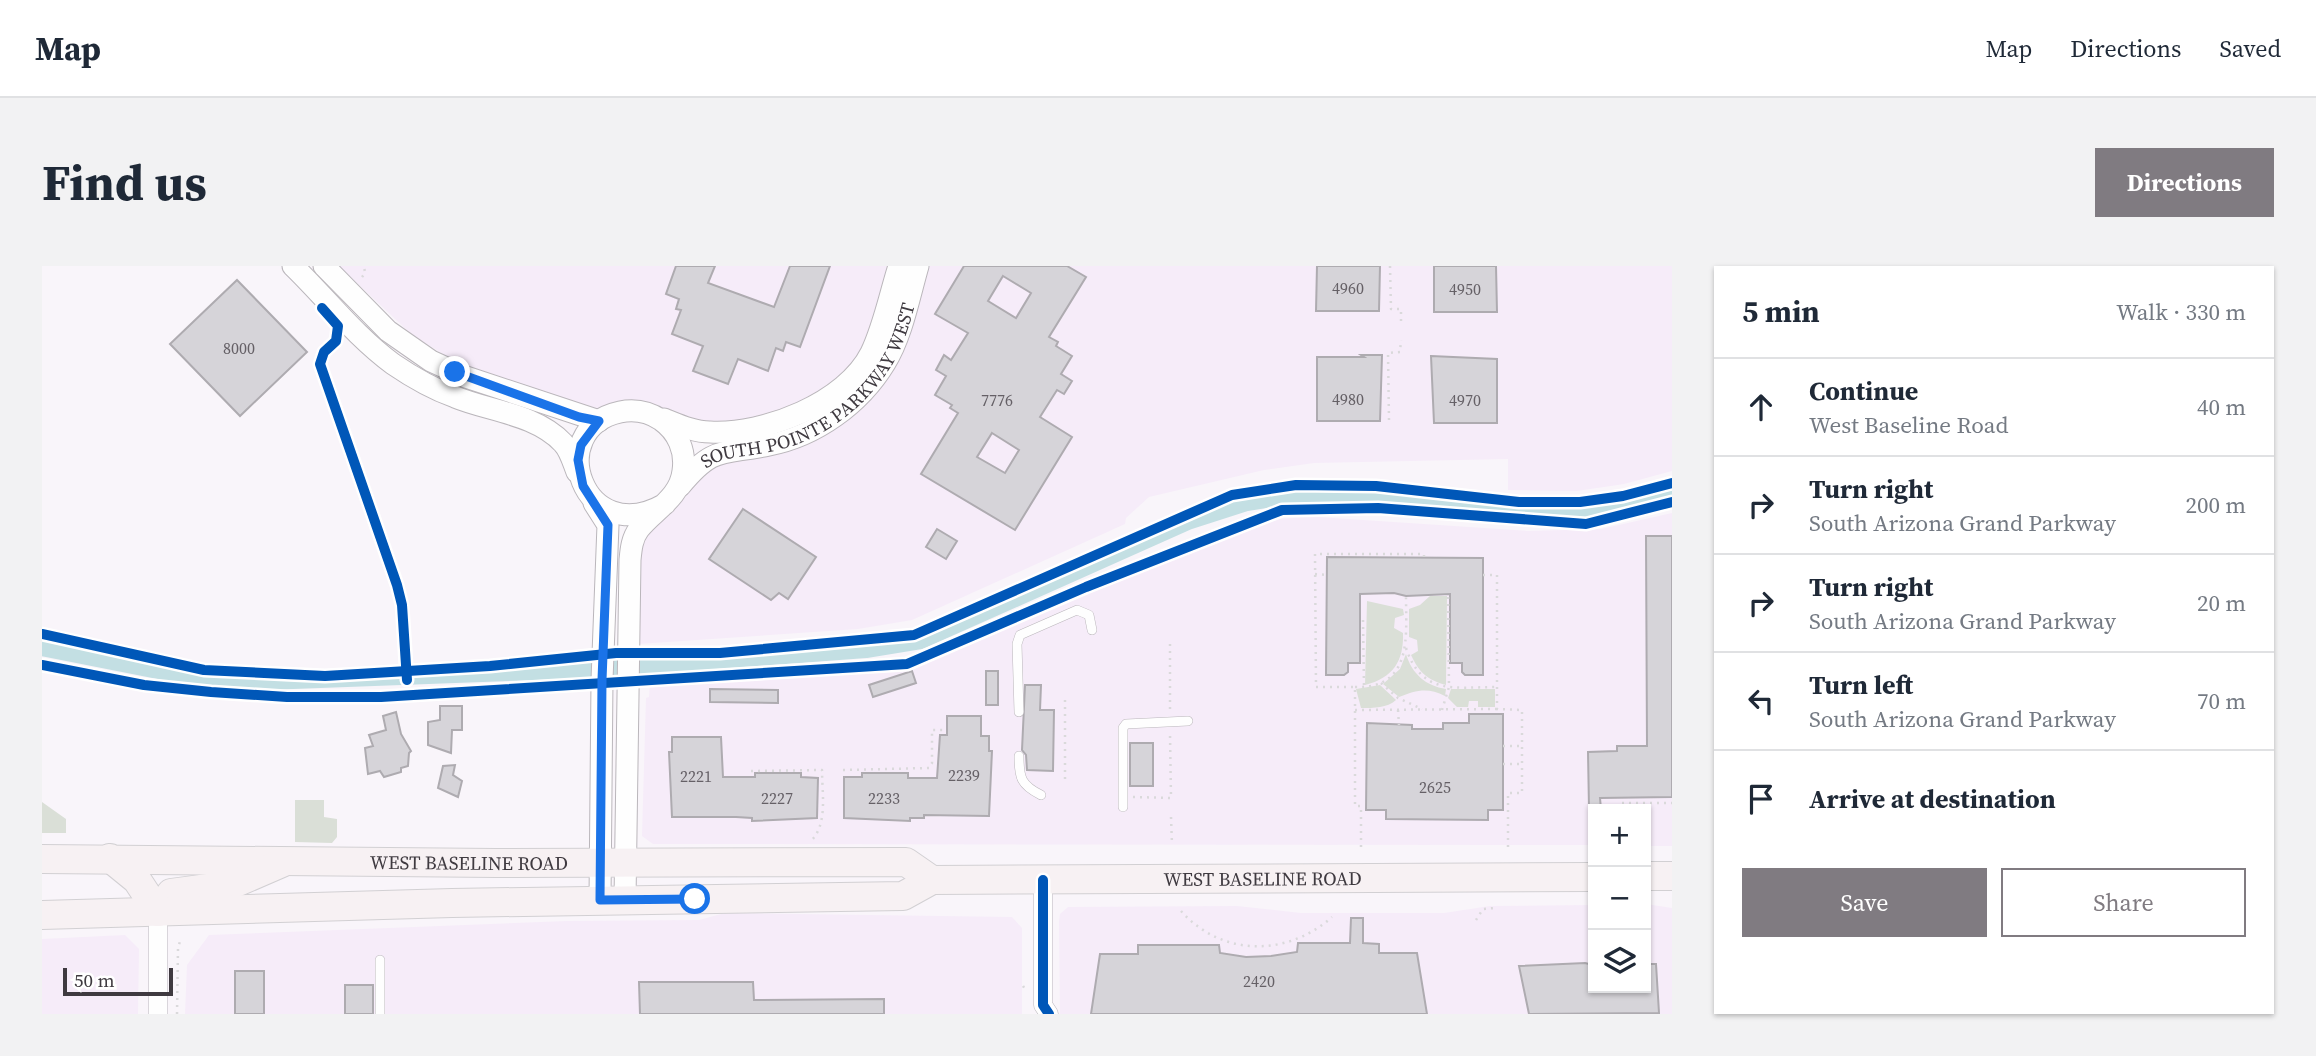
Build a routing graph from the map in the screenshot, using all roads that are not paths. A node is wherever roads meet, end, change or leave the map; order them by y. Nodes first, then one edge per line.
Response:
1 (293, 266) edge
2 (324, 266) edge
3 (899, 266) edge
4 (918, 266) edge
5 (655, 416) junction
6 (599, 421) junction
7 (579, 475) junction
8 (589, 496) junction
9 (671, 497) junction
10 (1092, 630) dead end
11 (1019, 712) dead end
12 (1188, 721) dead end
13 (1019, 756) dead end
14 (1041, 795) dead end
15 (1123, 807) dead end
16 (110, 858) junction
17 (42, 859) edge
18 (288, 860) junction
19 (344, 862) junction
20 (613, 863) junction
21 (1651, 876) edge
22 (1672, 876) edge
23 (1588, 877) edge
24 (932, 880) junction
25 (1043, 880) junction
26 (613, 900) junction
27 (345, 906) junction
28 (158, 912) junction
29 (42, 915) edge
30 (380, 960) dead end
31 (1043, 1011) edge
32 (158, 1014) edge
33 (380, 1014) edge

1 - 7 street
2 - 6 street
3 - 5 street, SOUTH POINTE PARKWAY WEST
4 - 9 street, SOUTH POINTE PARKWAY WEST
5 - 6 street
5 - 9 street
6 - 7 street
7 - 8 street
8 - 9 street
8 - 20 street
9 - 20 street, SOUTH POINTE PARKWAY WEST
10 - 11 lane
12 - 15 lane
13 - 14 lane
16 - 17 main road, WEST BASELINE ROAD
16 - 18 main road, WEST BASELINE ROAD
16 - 28 main road
18 - 19 main road, WEST BASELINE ROAD
18 - 28 main road
19 - 20 main road, WEST BASELINE ROAD
19 - 27 main road
20 - 24 main road, WEST BASELINE ROAD
20 - 26 street
21 - 22 main road
23 - 25 main road, WEST BASELINE ROAD
24 - 25 main road, WEST BASELINE ROAD
24 - 26 main road, WEST BASELINE ROAD
25 - 31 street
26 - 27 main road, WEST BASELINE ROAD
27 - 28 main road, WEST BASELINE ROAD
28 - 29 main road, WEST BASELINE ROAD
28 - 32 street
30 - 33 lane

